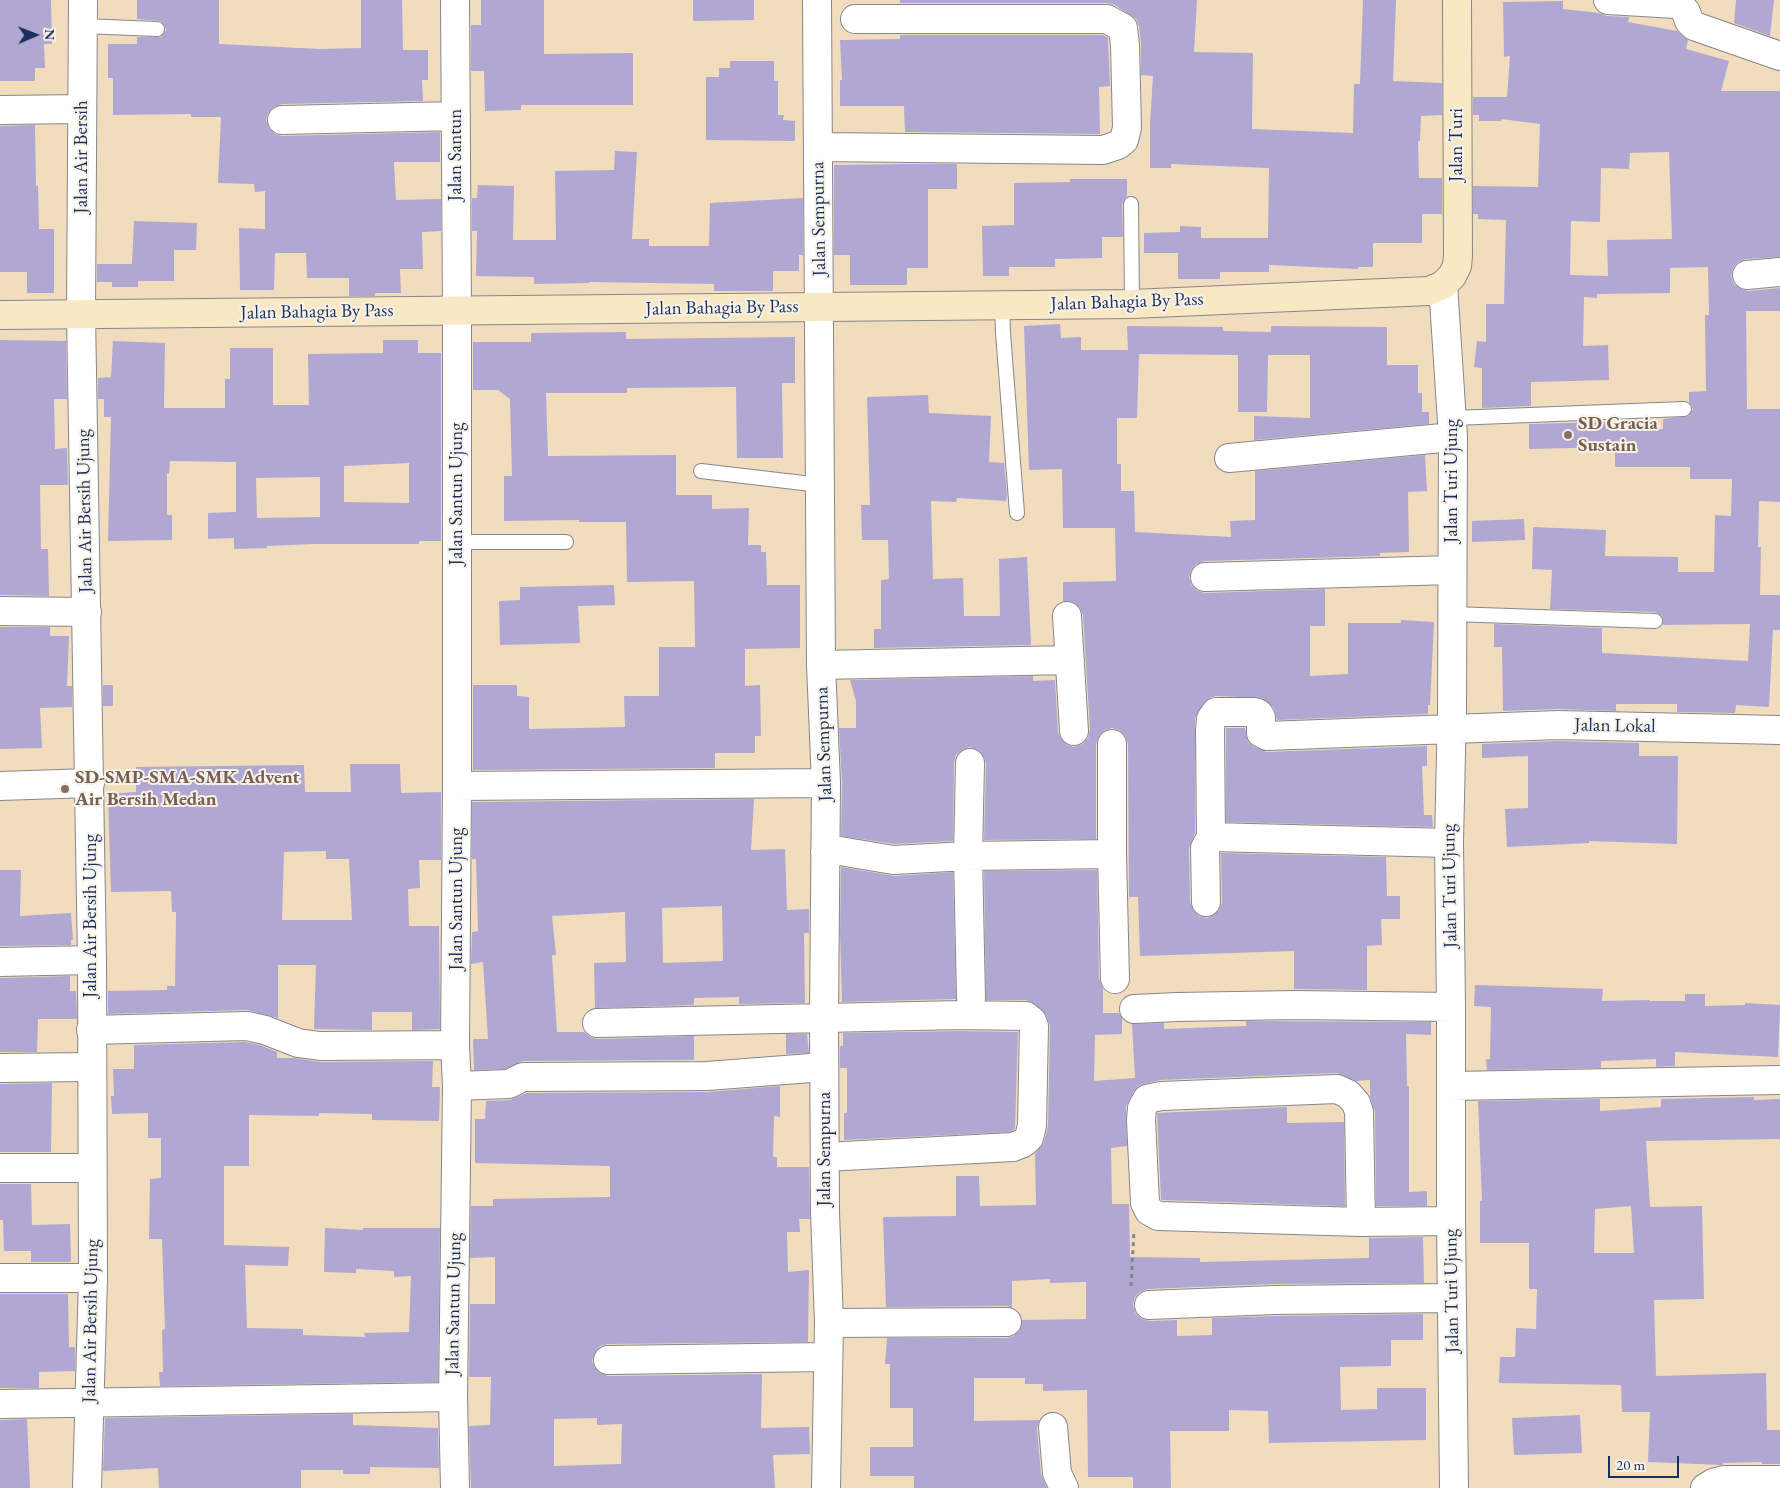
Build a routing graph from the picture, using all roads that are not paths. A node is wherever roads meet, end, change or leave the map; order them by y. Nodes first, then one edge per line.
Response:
1 (455, 0) edge
2 (1457, 0) edge
3 (1608, 0) edge
4 (83, 13) edge
5 (833, 14) edge
6 (157, 29) dead end
7 (1780, 56) edge
8 (0, 110) edge
9 (82, 110) junction
10 (456, 116) junction
11 (282, 120) dead end
12 (818, 147) junction
13 (1131, 204) dead end
14 (1780, 272) edge
15 (1747, 275) dead end
16 (1443, 285) junction
17 (1132, 304) junction
18 (1002, 305) junction
19 (820, 307) junction
20 (457, 310) junction
21 (81, 314) junction
22 (0, 315) edge
23 (1684, 409) dead end
24 (1453, 427) junction
25 (1229, 458) dead end
26 (701, 471) dead end
27 (820, 485) junction
28 (1016, 513) dead end
29 (457, 542) junction
30 (566, 542) dead end
31 (1452, 570) junction
32 (1205, 577) dead end
33 (0, 611) edge
34 (87, 612) junction
35 (1452, 614) junction
36 (1067, 616) dead end
37 (1654, 621) dead end
38 (1070, 660) junction
39 (821, 665) junction
40 (1451, 729) junction
41 (1780, 730) edge
42 (1074, 731) dead end
43 (1112, 744) dead end
44 (970, 763) dead end
45 (90, 783) junction
46 (826, 783) junction
47 (0, 786) edge
48 (458, 786) junction
49 (1211, 837) junction
50 (1449, 843) junction
51 (825, 852) junction
52 (1112, 854) junction
53 (968, 856) junction
54 (1206, 902) dead end
55 (92, 960) junction
56 (0, 962) edge
57 (1115, 979) dead end
58 (971, 998) dead end
59 (1452, 1007) junction
60 (1134, 1009) dead end
61 (824, 1018) junction
62 (597, 1023) dead end
63 (91, 1030) junction
64 (455, 1045) junction
65 (824, 1066) junction
66 (0, 1068) edge
67 (91, 1068) junction
68 (1780, 1080) edge
69 (457, 1086) junction
70 (1452, 1086) junction
71 (825, 1157) junction
72 (0, 1168) edge
73 (92, 1168) junction
74 (1451, 1221) junction
75 (1361, 1222) junction
76 (0, 1278) edge
77 (93, 1278) junction
78 (1452, 1298) junction
79 (1149, 1305) road end
80 (1008, 1322) dead end
81 (829, 1323) junction
82 (827, 1357) junction
83 (608, 1360) dead end
84 (453, 1397) junction
85 (89, 1403) junction
86 (0, 1404) edge
87 (1052, 1426) dead end
88 (1780, 1480) edge
89 (87, 1488) edge
90 (455, 1488) edge
91 (826, 1488) edge
92 (1064, 1488) edge
93 (1454, 1488) edge
94 (1705, 1488) edge

1 - 10 street, Jalan Santun
2 - 16 main road, Jalan Turi
3 - 7 street
4 - 6 lane
4 - 9 street, Jalan Air Bersih
5 - 12 street, Jalan Sempurna
5 - 12 street
8 - 9 street
9 - 21 street, Jalan Air Bersih
10 - 11 street
10 - 20 street, Jalan Santun
12 - 19 street, Jalan Sempurna
13 - 17 lane
14 - 15 street
16 - 17 main road, Jalan Bahagia By Pass
16 - 24 street, Jalan Turi Ujung
17 - 18 main road, Jalan Bahagia By Pass
18 - 19 main road, Jalan Bahagia By Pass
18 - 28 lane
19 - 20 main road, Jalan Bahagia By Pass
19 - 27 street, Jalan Sempurna
20 - 21 main road, Jalan Bahagia By Pass
20 - 29 street, Jalan Santun Ujung
21 - 22 main road, Jalan Bahagia By Pass
21 - 34 street, Jalan Air Bersih Ujung
23 - 24 lane
24 - 25 street
24 - 31 street, Jalan Turi Ujung
26 - 27 lane
27 - 39 street, Jalan Sempurna
29 - 30 lane
29 - 48 street, Jalan Santun Ujung
31 - 32 street
31 - 35 street, Jalan Turi Ujung
33 - 34 street
34 - 45 street, Jalan Air Bersih Ujung
35 - 37 lane
35 - 40 street, Jalan Turi Ujung
36 - 38 street
38 - 39 street
38 - 42 street
39 - 46 street, Jalan Sempurna
40 - 41 street, Jalan Lokal
40 - 49 street, Jalan Lokal
40 - 50 street, Jalan Turi Ujung
43 - 52 street
44 - 53 street
45 - 47 street
45 - 55 street, Jalan Air Bersih Ujung
46 - 48 street
46 - 51 street, Jalan Sempurna
48 - 64 street, Jalan Santun Ujung
49 - 50 street
49 - 54 street
50 - 59 street, Jalan Turi Ujung
51 - 53 street
51 - 61 street, Jalan Sempurna
52 - 53 street
52 - 57 street
53 - 58 street
55 - 56 street
55 - 63 street, Jalan Air Bersih Ujung
59 - 60 street
59 - 70 street, Jalan Turi Ujung
61 - 62 street
61 - 65 street, Jalan Sempurna
61 - 71 street
63 - 64 street
63 - 67 street, Jalan Air Bersih Ujung
64 - 69 street, Jalan Santun Ujung
65 - 69 street
65 - 71 street, Jalan Sempurna
66 - 67 street
67 - 73 street, Jalan Air Bersih Ujung
68 - 70 street
69 - 84 street, Jalan Santun Ujung
70 - 74 street, Jalan Turi Ujung
71 - 81 street, Jalan Sempurna
72 - 73 street
73 - 77 street, Jalan Air Bersih Ujung
74 - 75 street
74 - 78 street, Jalan Turi Ujung
75 - 75 street
76 - 77 street
77 - 85 street, Jalan Air Bersih Ujung
78 - 79 street
78 - 93 street, Jalan Turi Ujung
80 - 81 street
81 - 82 street, Jalan Sempurna
82 - 83 street
82 - 91 street, Jalan Sempurna
84 - 85 street
84 - 90 street, Jalan Santun Ujung
85 - 86 street
85 - 89 street, Jalan Air Bersih Ujung
87 - 92 street
88 - 94 street

